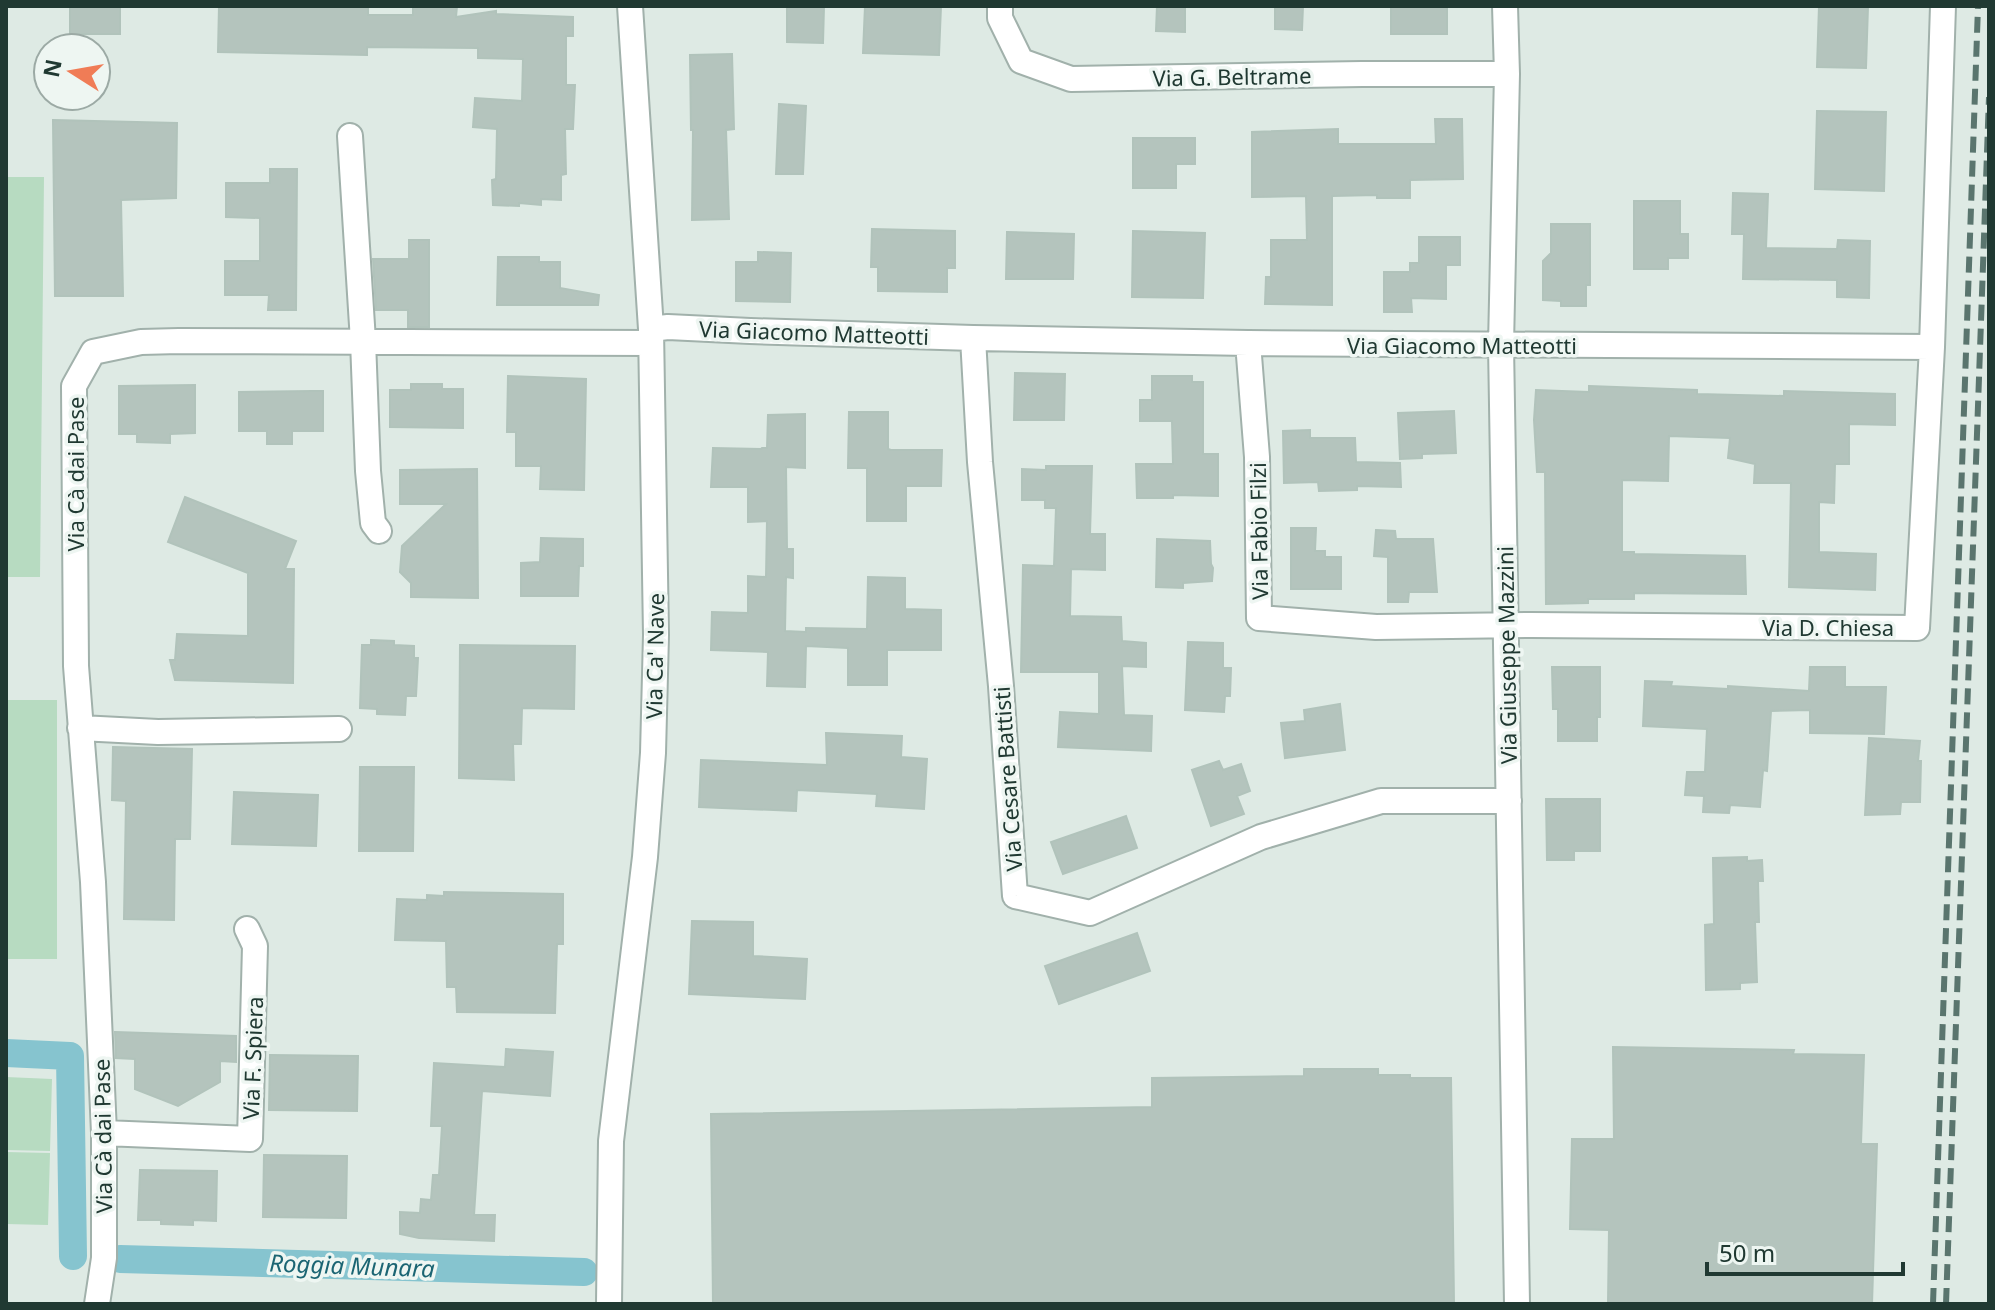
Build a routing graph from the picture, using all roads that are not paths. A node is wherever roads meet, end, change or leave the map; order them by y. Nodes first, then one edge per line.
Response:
1 (630, 6) edge
2 (1000, 6) edge
3 (1505, 6) edge
4 (1943, 6) edge
5 (1507, 74) junction
6 (350, 136) dead end
7 (651, 336) junction
8 (973, 338) junction
9 (363, 341) junction
10 (1248, 343) junction
11 (1501, 345) junction
12 (1932, 347) junction
13 (379, 531) dead end
14 (1505, 625) junction
15 (80, 728) junction
16 (339, 729) dead end
17 (1509, 801) junction
18 (247, 929) dead end
19 (104, 1133) junction
20 (97, 1304) edge
21 (609, 1304) edge
22 (1517, 1304) edge

1 - 7 street, Via Ca' Nave
2 - 5 street, Via G. Beltrame
3 - 5 street, Via Giuseppe Mazzini
4 - 12 street
5 - 11 street, Via Giuseppe Mazzini
6 - 9 street
7 - 8 street, Via Giacomo Matteotti
7 - 9 street, Via Cà dai Pase
7 - 21 street, Via Ca' Nave
8 - 10 street, Via Giacomo Matteotti
8 - 17 street, Via Cesare Battisti
9 - 13 street
9 - 15 street, Via Cà dai Pase
10 - 11 street, Via Giacomo Matteotti
10 - 14 street, Via Fabio Filzi
11 - 12 street, Via Giacomo Matteotti
11 - 14 street, Via Giuseppe Mazzini
12 - 14 street, Via D. Chiesa
14 - 17 street, Via Giuseppe Mazzini
15 - 16 street
15 - 19 street, Via Cà dai Pase
17 - 22 street, Via Giuseppe Mazzini
18 - 19 street, Via F. Spiera
19 - 20 street, Via Cà dai Pase

